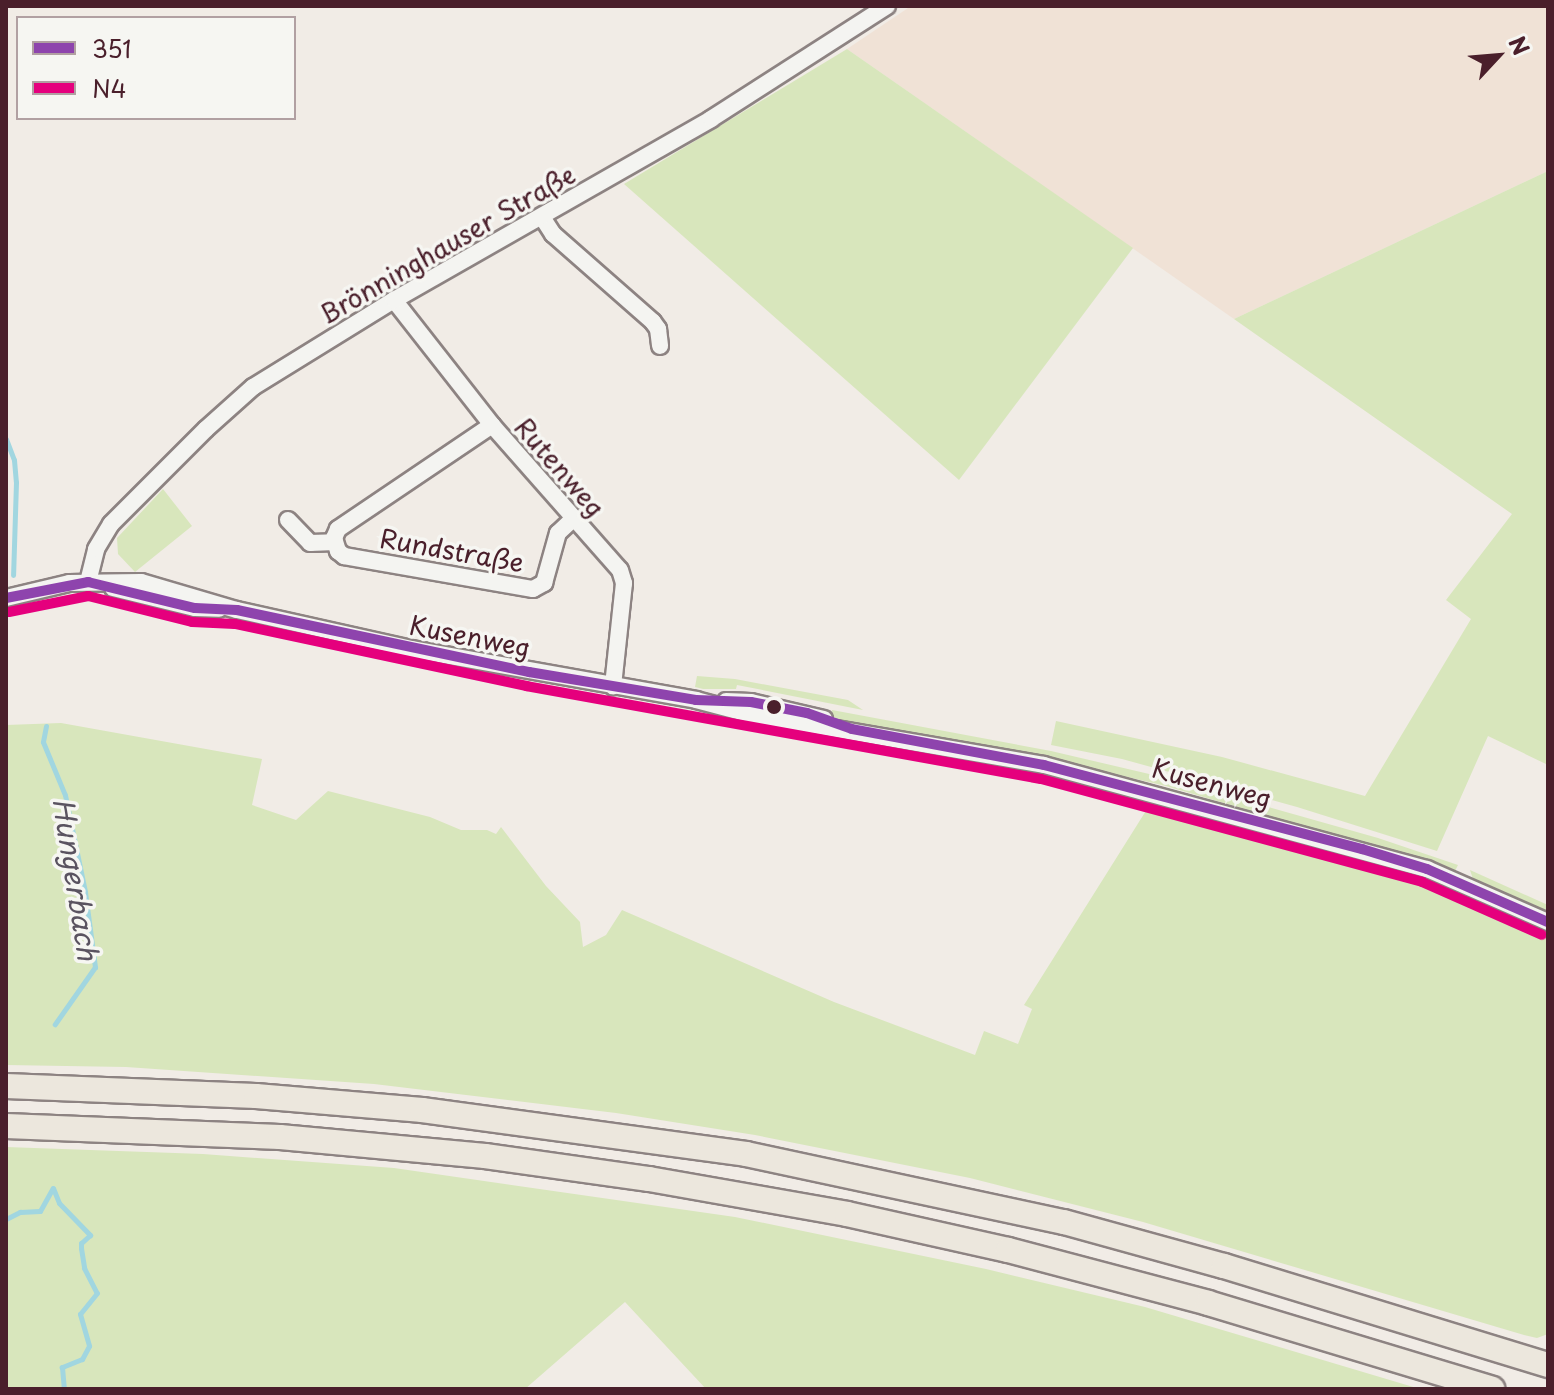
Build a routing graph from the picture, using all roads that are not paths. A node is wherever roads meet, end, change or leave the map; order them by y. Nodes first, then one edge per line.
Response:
1 (887, 6) edge
2 (542, 217) junction
3 (394, 300) junction
4 (660, 346) dead end
5 (492, 425) junction
6 (573, 519) junction
7 (288, 520) dead end
8 (335, 542) junction
9 (88, 582) junction
10 (6, 598) edge
11 (613, 686) junction
12 (1548, 922) edge
13 (6, 1086) edge
14 (6, 1126) edge
15 (1548, 1365) edge
16 (1492, 1389) edge

1 - 2 street, Brönninghauser Straße
2 - 3 street, Brönninghauser Straße
2 - 4 street
3 - 5 street, Rutenweg
3 - 9 street, Brönninghauser Straße
5 - 6 street, Rutenweg
5 - 8 street, Rundstraße
6 - 8 street, Rundstraße
6 - 11 street, Rutenweg
7 - 8 street, Rundstraße
9 - 10 street, Kusenweg
9 - 11 street, Kusenweg
11 - 12 street, Kusenweg
13 - 15 highway
14 - 16 highway

